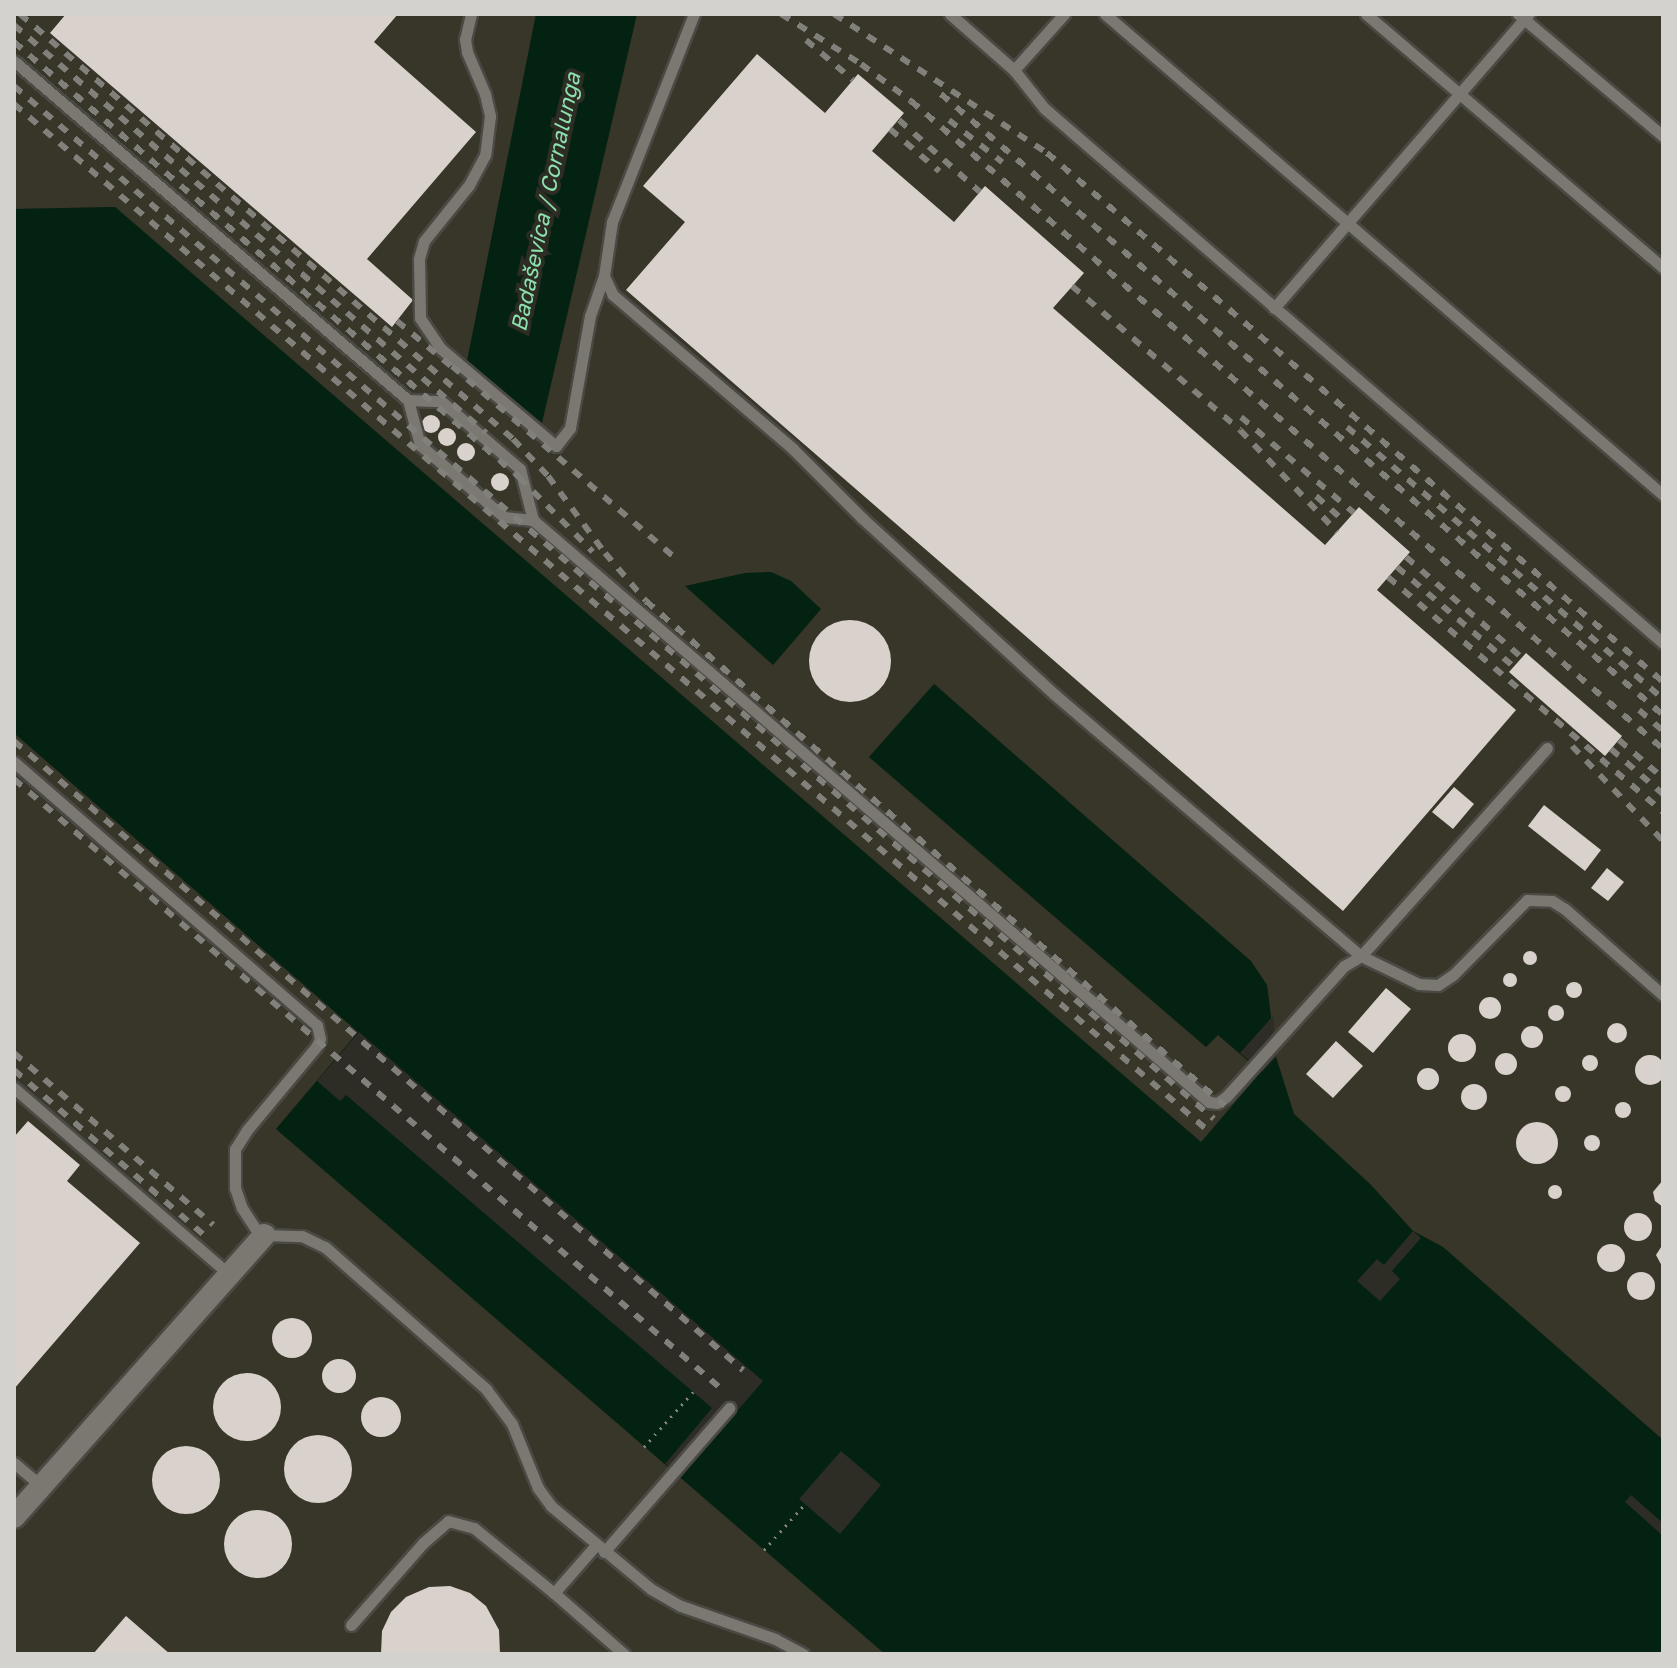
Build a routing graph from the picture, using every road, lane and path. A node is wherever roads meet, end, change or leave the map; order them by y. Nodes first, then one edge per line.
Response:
1 (471, 14) edge
2 (694, 14) edge
3 (950, 14) edge
4 (1064, 14) edge
5 (1105, 14) edge
6 (1366, 14) edge
7 (1524, 16) edge
8 (14, 61) edge
9 (1014, 70) junction
10 (1460, 95) junction
11 (1663, 136) edge
12 (1349, 225) junction
13 (1663, 268) edge
14 (604, 276) junction
15 (1274, 308) junction
16 (408, 400) junction
17 (1663, 495) edge
18 (533, 520) junction
19 (1663, 643) edge
20 (1547, 748) dead end
21 (14, 762) edge
22 (1361, 956) junction
23 (1663, 995) edge
24 (14, 1088) edge
25 (264, 1235) junction
26 (230, 1275) junction
27 (693, 1392) dead end
28 (729, 1408) dead end
29 (644, 1447) dead end
30 (14, 1463) edge
31 (41, 1486) junction
32 (805, 1504) dead end
33 (14, 1517) edge
34 (600, 1548) junction
35 (764, 1550) dead end
36 (554, 1593) junction
37 (351, 1625) dead end
38 (624, 1654) edge
39 (803, 1654) edge

1 - 14 lane
2 - 14 lane
3 - 9 lane
4 - 9 lane
5 - 12 lane
6 - 10 lane
7 - 10 lane
7 - 11 lane
8 - 16 lane
9 - 15 lane
10 - 12 lane
10 - 13 lane
12 - 15 lane
12 - 17 lane
14 - 22 lane
15 - 19 lane
16 - 18 lane
16 - 18 lane
18 - 22 lane
20 - 22 lane
21 - 25 lane
22 - 23 lane
24 - 26 lane
25 - 26 street
25 - 34 lane
26 - 31 street
27 - 29 path
28 - 34 lane
30 - 31 lane
31 - 33 street
32 - 35 path
34 - 36 lane
34 - 39 lane
36 - 37 lane
36 - 38 lane

